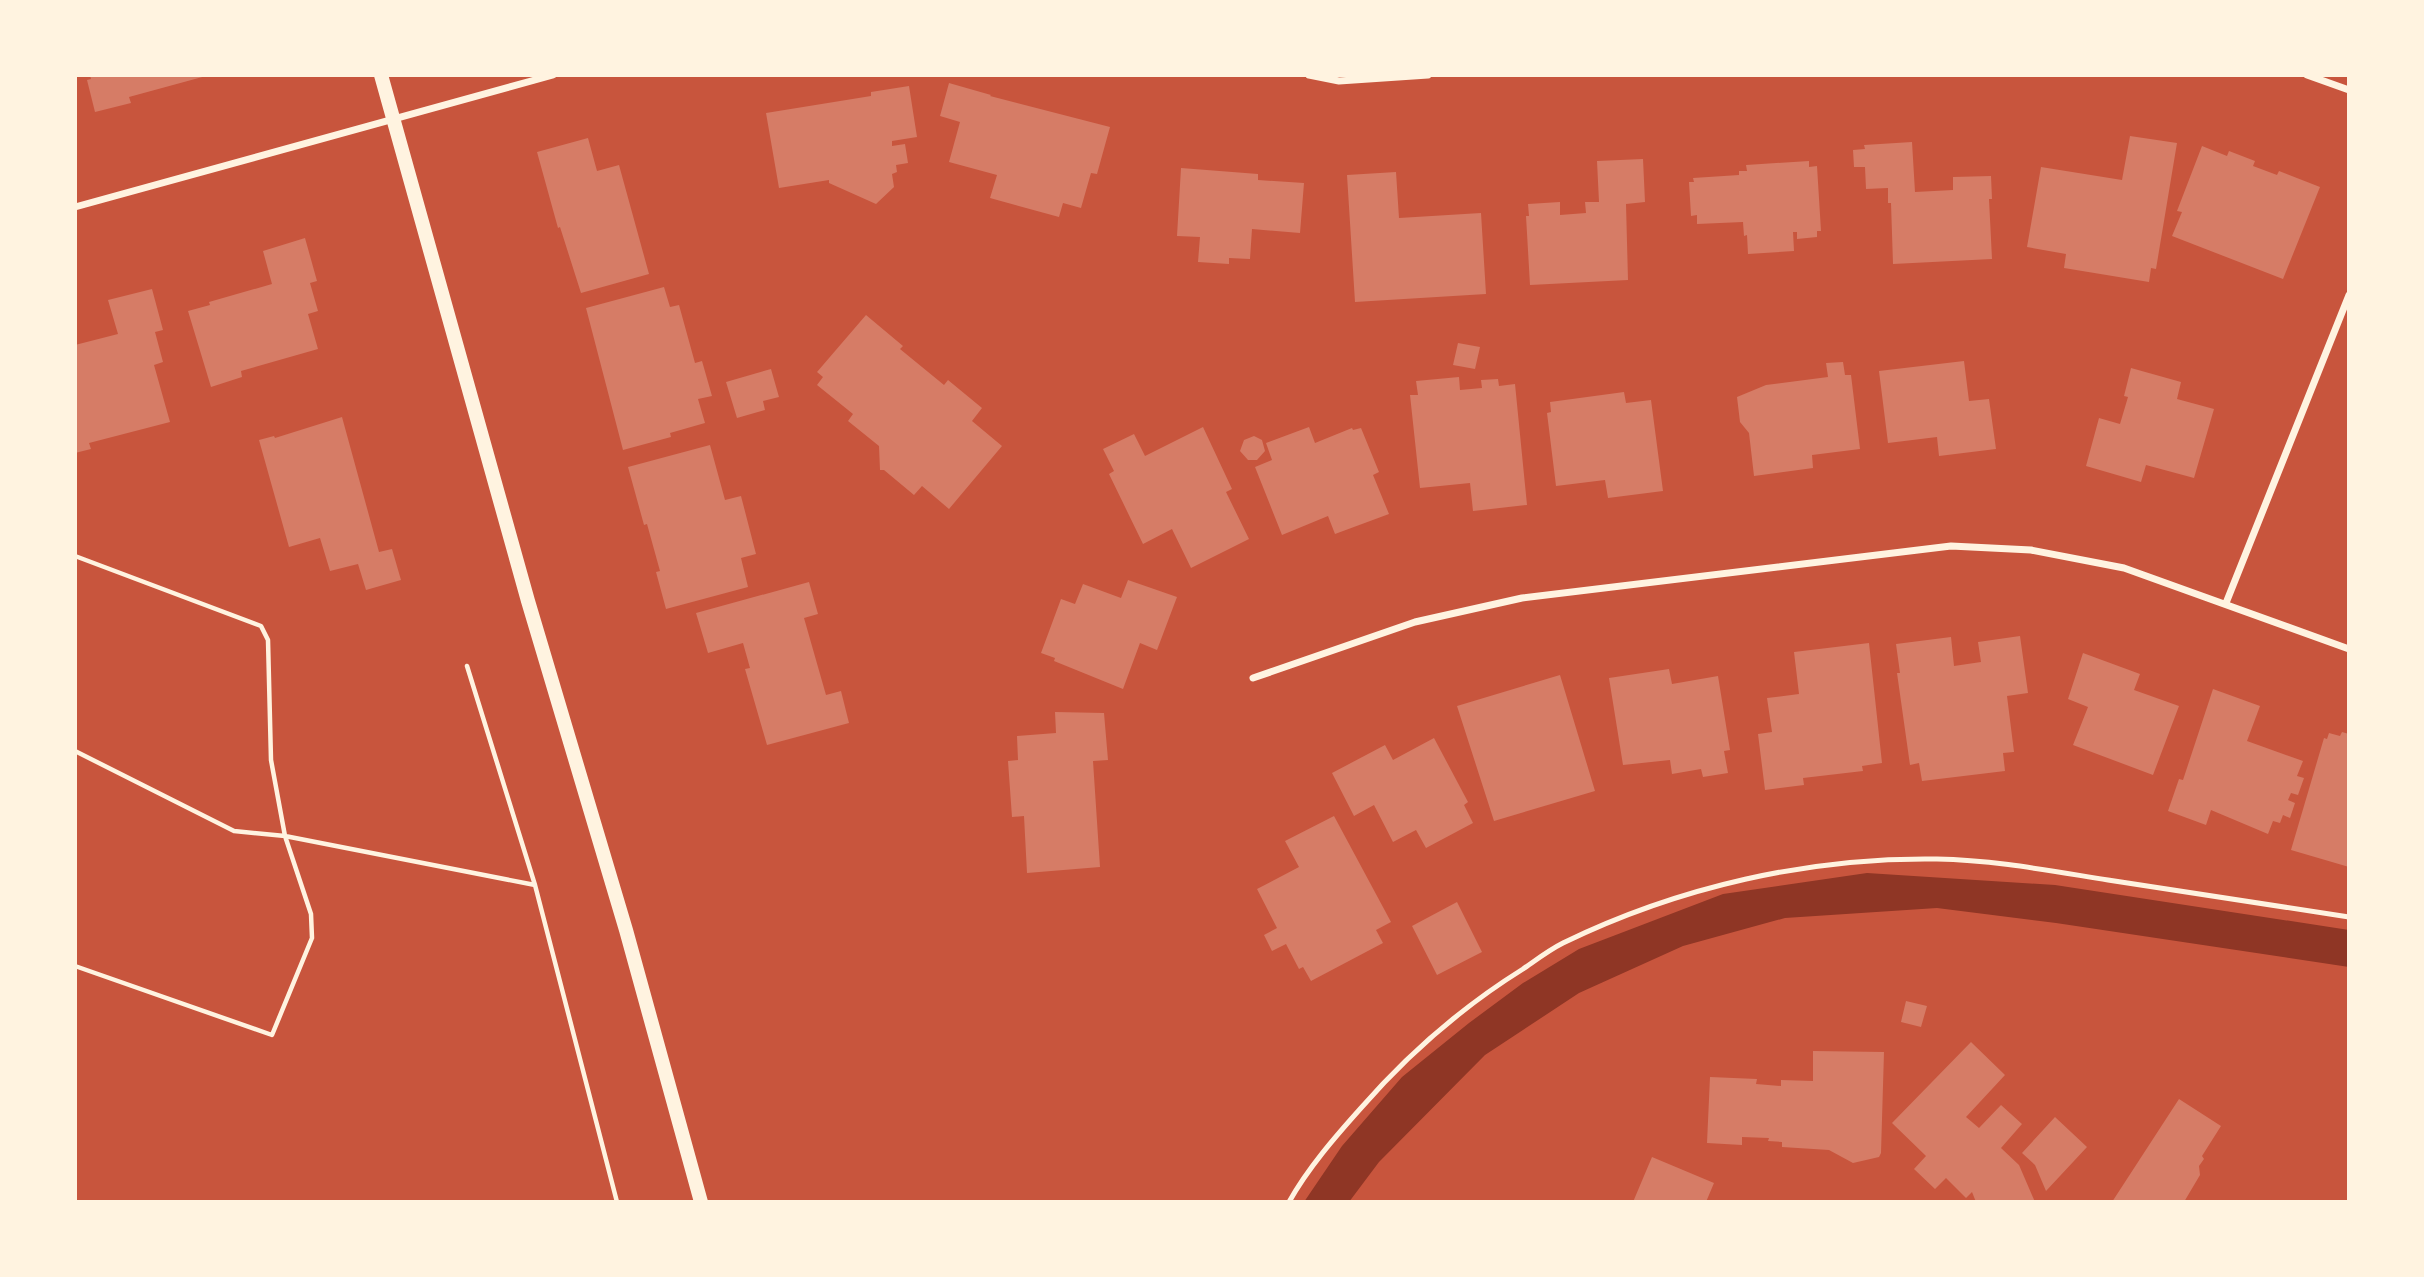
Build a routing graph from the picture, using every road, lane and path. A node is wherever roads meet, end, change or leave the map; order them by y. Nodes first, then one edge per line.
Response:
1 (381, 75) edge
2 (553, 75) edge
3 (1309, 75) edge
4 (1428, 75) edge
5 (2307, 75) edge
6 (2349, 90) edge
7 (392, 120) junction
8 (75, 207) edge
9 (2349, 295) edge
10 (75, 556) edge
11 (2226, 603) junction
12 (2349, 649) edge
13 (467, 666) dead end
14 (1253, 678) dead end
15 (75, 751) edge
16 (285, 836) junction
17 (535, 885) junction
18 (2349, 916) edge
19 (75, 966) edge
20 (617, 1202) edge
21 (701, 1202) edge
22 (1289, 1202) edge

1 - 7 main road
2 - 7 street
3 - 4 street
5 - 6 street
7 - 8 street
7 - 21 main road
9 - 11 street
10 - 16 path
11 - 12 street
11 - 14 street
13 - 17 path
15 - 16 path
16 - 17 path
16 - 19 path
17 - 20 path
18 - 22 lane

